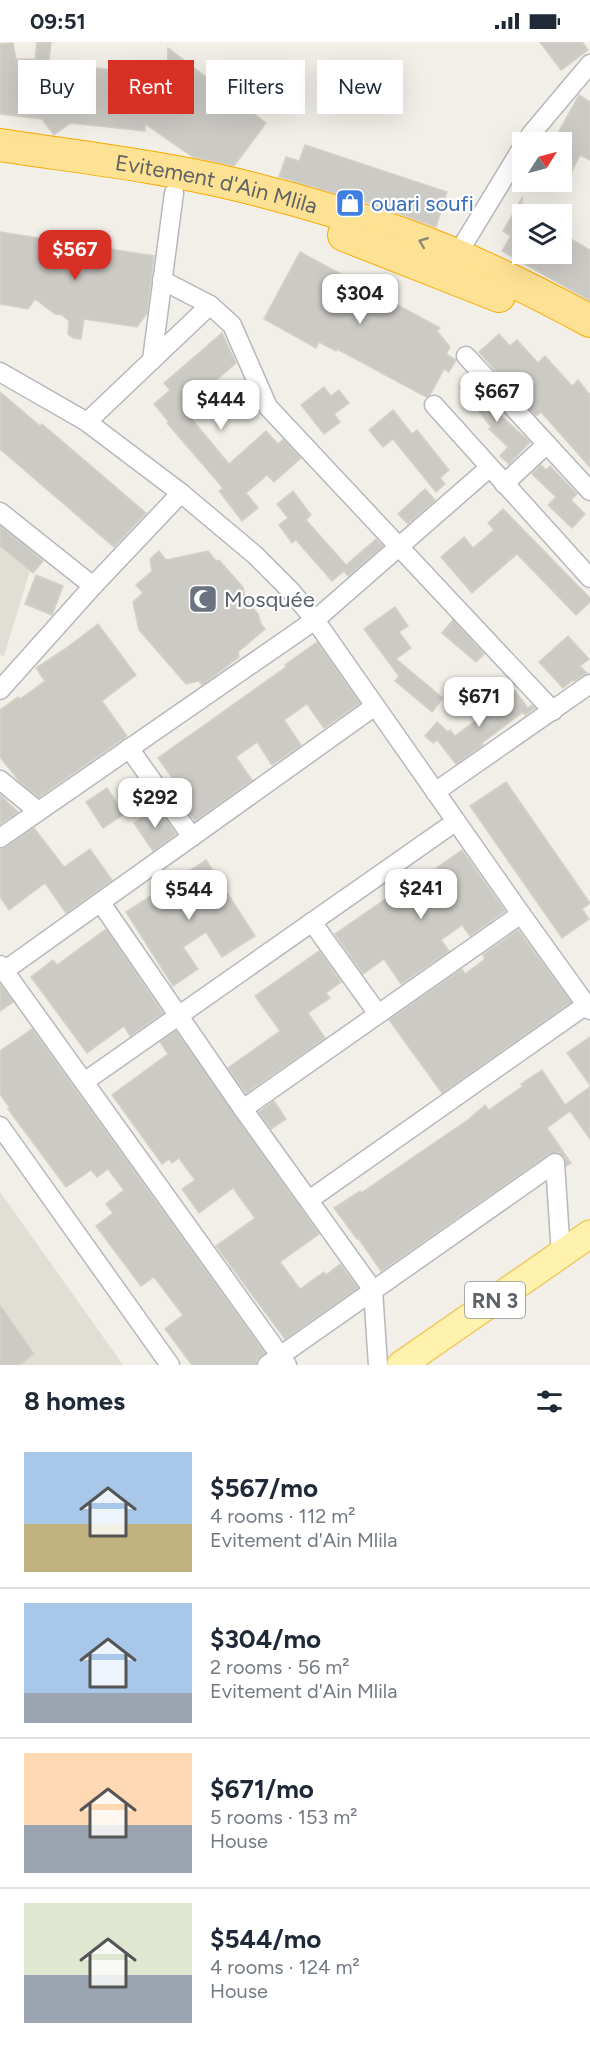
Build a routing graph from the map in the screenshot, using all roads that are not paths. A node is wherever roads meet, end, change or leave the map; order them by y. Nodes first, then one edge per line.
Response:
1 (587, 72) edge
2 (533, 132) edge
3 (0, 145) edge
4 (512, 164) edge
5 (0, 165) edge
6 (174, 193) junction
7 (451, 265) junction
8 (162, 280) junction
9 (210, 305) junction
10 (590, 321) edge
11 (590, 340) edge
12 (466, 356) dead end
13 (152, 360) junction
14 (0, 372) edge
15 (434, 405) dead end
16 (87, 422) junction
17 (547, 444) junction
18 (489, 468) junction
19 (504, 484) junction
20 (590, 491) edge
21 (181, 493) junction
22 (0, 512) edge
23 (399, 545) junction
24 (590, 578) edge
25 (93, 586) junction
26 (315, 620) junction
27 (590, 684) edge
28 (0, 690) edge
29 (375, 706) junction
30 (554, 711) junction
31 (129, 748) junction
32 (0, 780) edge
33 (435, 792) junction
34 (38, 811) junction
35 (455, 822) junction
36 (192, 837) junction
37 (0, 838) edge
38 (100, 903) junction
39 (520, 914) junction
40 (312, 922) junction
41 (2, 968) edge
42 (588, 1007) edge
43 (378, 1014) junction
44 (178, 1015) junction
45 (84, 1082) junction
46 (243, 1108) junction
47 (0, 1126) edge
48 (309, 1200) junction
49 (590, 1234) edge
50 (561, 1255) junction
51 (373, 1290) junction
52 (278, 1362) edge
53 (170, 1365) edge
54 (378, 1365) edge
55 (401, 1365) edge

1 - 2 street
7 -> 3 highway, Evitement d'Ain Mlila
4 - 7 street
5 - 6 highway, Evitement d'Ain Mlila
6 - 7 highway, Evitement d'Ain Mlila
6 - 8 street
7 - 10 highway, Evitement d'Ain Mlila
7 - 11 highway, Evitement d'Ain Mlila
8 - 9 street
8 - 13 street
9 - 13 street
9 - 23 street
12 - 17 street
13 - 16 street
14 - 16 street
15 - 18 street
16 - 21 street
17 - 19 street
17 - 20 street
18 - 19 street
18 - 23 street
19 - 24 street
21 - 25 street
21 - 26 street
22 - 25 street
23 - 26 street
23 - 30 street
25 - 28 street
26 - 29 street
26 - 31 street
27 - 30 street
29 - 33 street
29 - 36 street
30 - 33 street
31 - 34 street
31 - 36 street
32 - 34 street
33 - 35 street
34 - 37 street
35 - 39 street
35 - 40 street
36 - 38 street
38 - 41 street
38 - 44 street
39 - 42 street
39 - 43 street
40 - 43 street
40 - 44 street
41 - 45 street
42 - 48 street
43 - 46 street
44 - 45 street
44 - 46 street
45 - 52 street
46 - 48 street
47 - 53 street
48 - 51 street
49 - 50 main road, RN 3
50 - 51 street
50 - 55 main road, RN 3
51 - 52 street
51 - 54 street

